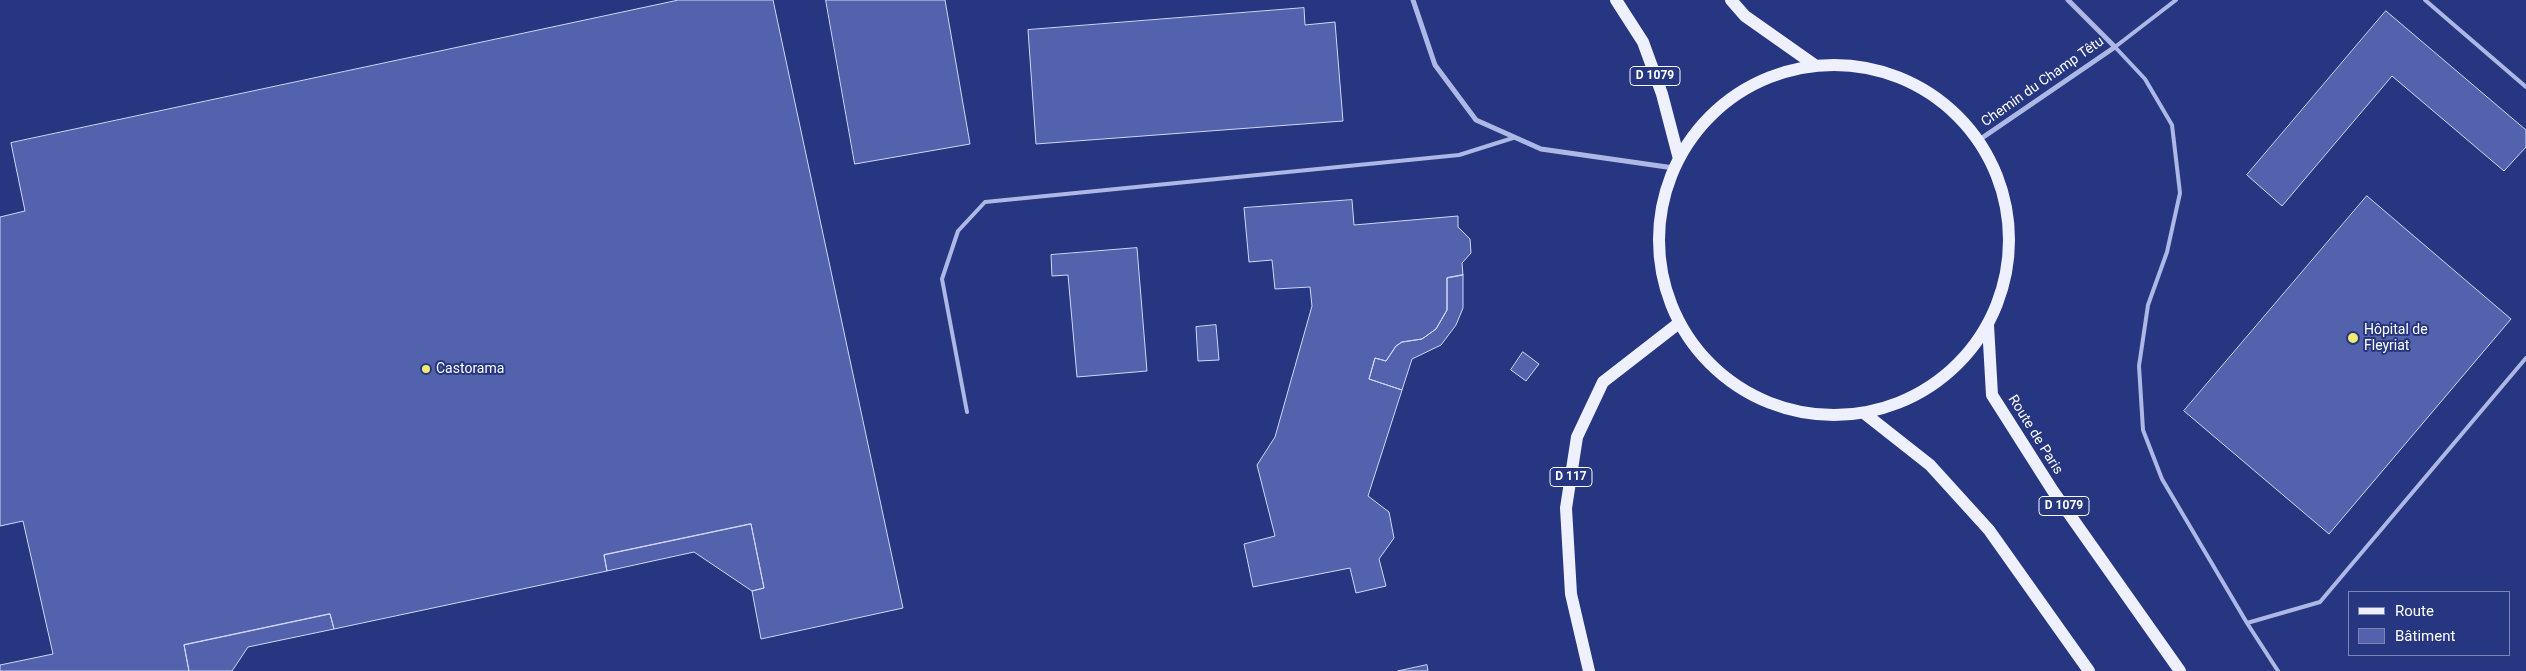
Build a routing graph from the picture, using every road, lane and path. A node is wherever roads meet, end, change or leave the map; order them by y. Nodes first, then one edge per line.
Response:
1 (1413, 0) edge
2 (1616, 0) edge
3 (1731, 0) edge
4 (2068, 0) edge
5 (2176, 0) edge
6 (2425, 0) edge
7 (2115, 47) junction
8 (1816, 66) junction
9 (2526, 87) edge
10 (1513, 138) junction
11 (1979, 140) junction
12 (1677, 164) junction
13 (1679, 323) junction
14 (1988, 325) junction
15 (2526, 358) edge
16 (967, 412) dead end
17 (1864, 413) junction
18 (2246, 623) junction
19 (1589, 671) edge
20 (2090, 671) edge
21 (2180, 671) edge
22 (2278, 671) edge

1 - 10 street
2 - 12 main road, D 1079
3 - 8 main road
4 - 7 street, Chemin du Champ Têtu
5 - 7 lane
6 - 9 lane
7 - 11 street, Chemin du Champ Têtu
7 - 18 lane
8 - 11 main road
8 - 12 main road
10 - 12 street
10 - 16 lane
11 - 14 main road
12 - 13 main road
13 - 17 main road
13 - 19 main road, D 117
14 - 17 main road
14 - 21 main road, Route de Paris / D 1079
15 - 18 lane
17 - 20 main road
18 - 22 lane

